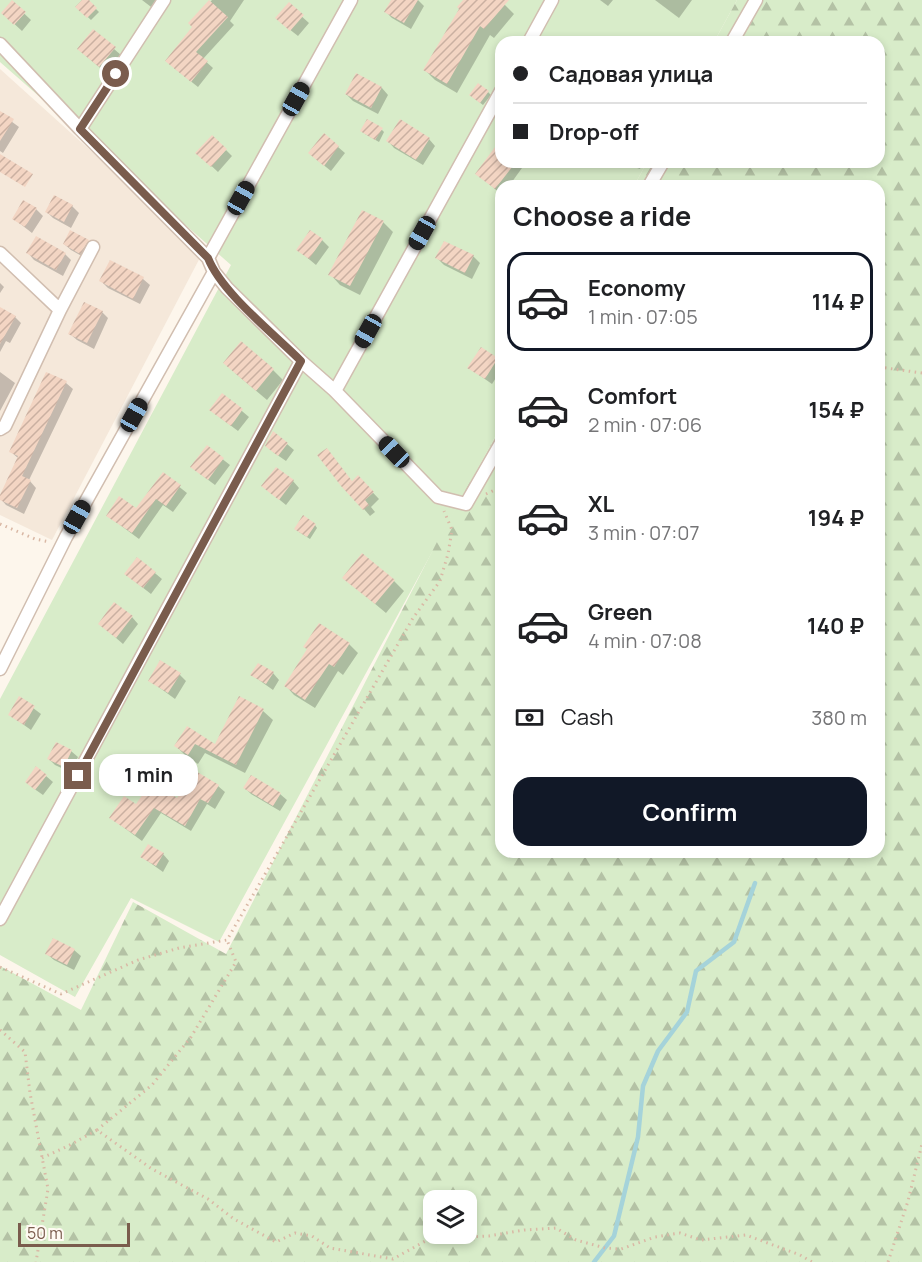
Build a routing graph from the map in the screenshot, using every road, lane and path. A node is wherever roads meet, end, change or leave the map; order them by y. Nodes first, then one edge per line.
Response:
1 (164, 0) edge
2 (351, 0) edge
3 (552, 0) edge
4 (756, 0) edge
5 (531, 36) edge
6 (735, 36) edge
7 (0, 44) edge
8 (495, 102) edge
9 (80, 129) junction
10 (93, 247) dead end
11 (0, 253) edge
12 (208, 258) junction
13 (214, 272) junction
14 (60, 310) junction
15 (301, 361) junction
16 (885, 368) edge
17 (922, 373) edge
18 (335, 391) junction
19 (0, 429) edge
20 (495, 453) edge
21 (438, 497) junction
22 (0, 524) edge
23 (66, 537) junction
24 (0, 669) edge
25 (0, 919) edge
26 (227, 940) junction
27 (0, 966) edge
28 (0, 1030) edge
29 (97, 1130) junction
30 (922, 1143) edge
31 (42, 1158) junction
32 (36, 1262) edge
33 (812, 1262) edge
34 (888, 1262) edge

1 - 9 street
2 - 12 street
3 - 5 street
4 - 6 street
7 - 9 street
8 - 18 street
9 - 12 street
10 - 14 street
11 - 14 street
12 - 13 street
13 - 15 street
13 - 23 street
14 - 19 street
15 - 18 street
15 - 25 street
16 - 17 path
18 - 21 street
20 - 21 street
21 - 26 path
22 - 23 path
23 - 24 street
26 - 27 path
26 - 29 path
28 - 31 path
29 - 31 path
29 - 33 path
30 - 34 path
31 - 32 path

